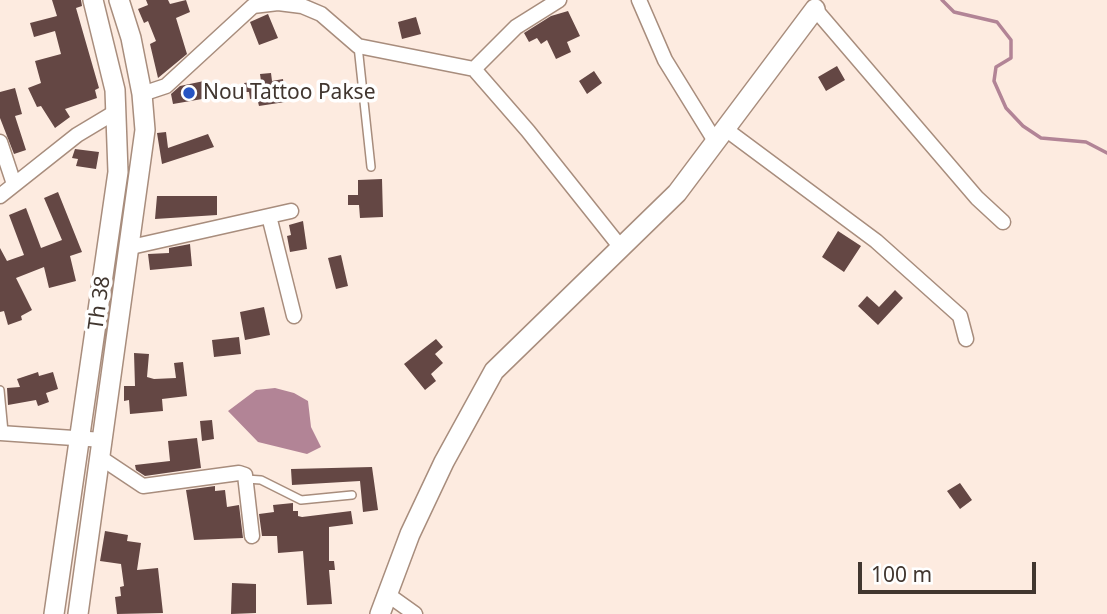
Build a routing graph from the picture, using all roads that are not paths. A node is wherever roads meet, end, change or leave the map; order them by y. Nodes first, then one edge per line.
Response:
1 (93, 0) edge
2 (118, 0) edge
3 (559, 0) edge
4 (639, 0) edge
5 (263, 1) edge
6 (293, 2) edge
7 (815, 9) joint
8 (131, 37) junction
9 (107, 45) junction
10 (358, 46) junction
11 (474, 69) junction
12 (142, 94) junction
13 (117, 111) junction
14 (720, 135) junction
15 (0, 142) edge
16 (371, 167) dead end
17 (14, 184) junction
18 (0, 196) edge
19 (291, 211) dead end
20 (269, 216) junction
21 (1003, 222) dead end
22 (131, 247) junction
23 (622, 249) junction
24 (294, 316) dead end
25 (966, 339) dead end
26 (0, 390) edge
27 (2, 433) edge
28 (80, 438) junction
29 (102, 449) junction
30 (246, 480) junction
31 (352, 495) dead end
32 (251, 536) dead end
33 (387, 594) junction
34 (54, 614) edge
35 (78, 614) edge
36 (380, 614) edge
37 (415, 614) edge

1 - 9 street, Th 38
2 - 8 street, Th 38
3 - 11 street
4 - 14 street
5 - 6 street
5 - 12 street
6 - 10 street
7 - 14 street
7 - 21 street
8 - 9 street
8 - 12 street, Th 38
9 - 13 street, Th 38
10 - 11 street
10 - 16 lane
11 - 23 street
12 - 22 street, Th 38
13 - 17 street
13 - 28 street, Th 38
14 - 23 street
14 - 25 street
15 - 17 street
17 - 18 street
19 - 20 street
20 - 22 street
20 - 24 street
22 - 29 street, Th 38
23 - 33 street
26 - 27 lane
27 - 28 street
28 - 29 street
28 - 34 street, Th 38
29 - 30 street
29 - 35 street, Th 38
30 - 31 lane
30 - 32 street
33 - 36 street
33 - 37 street

